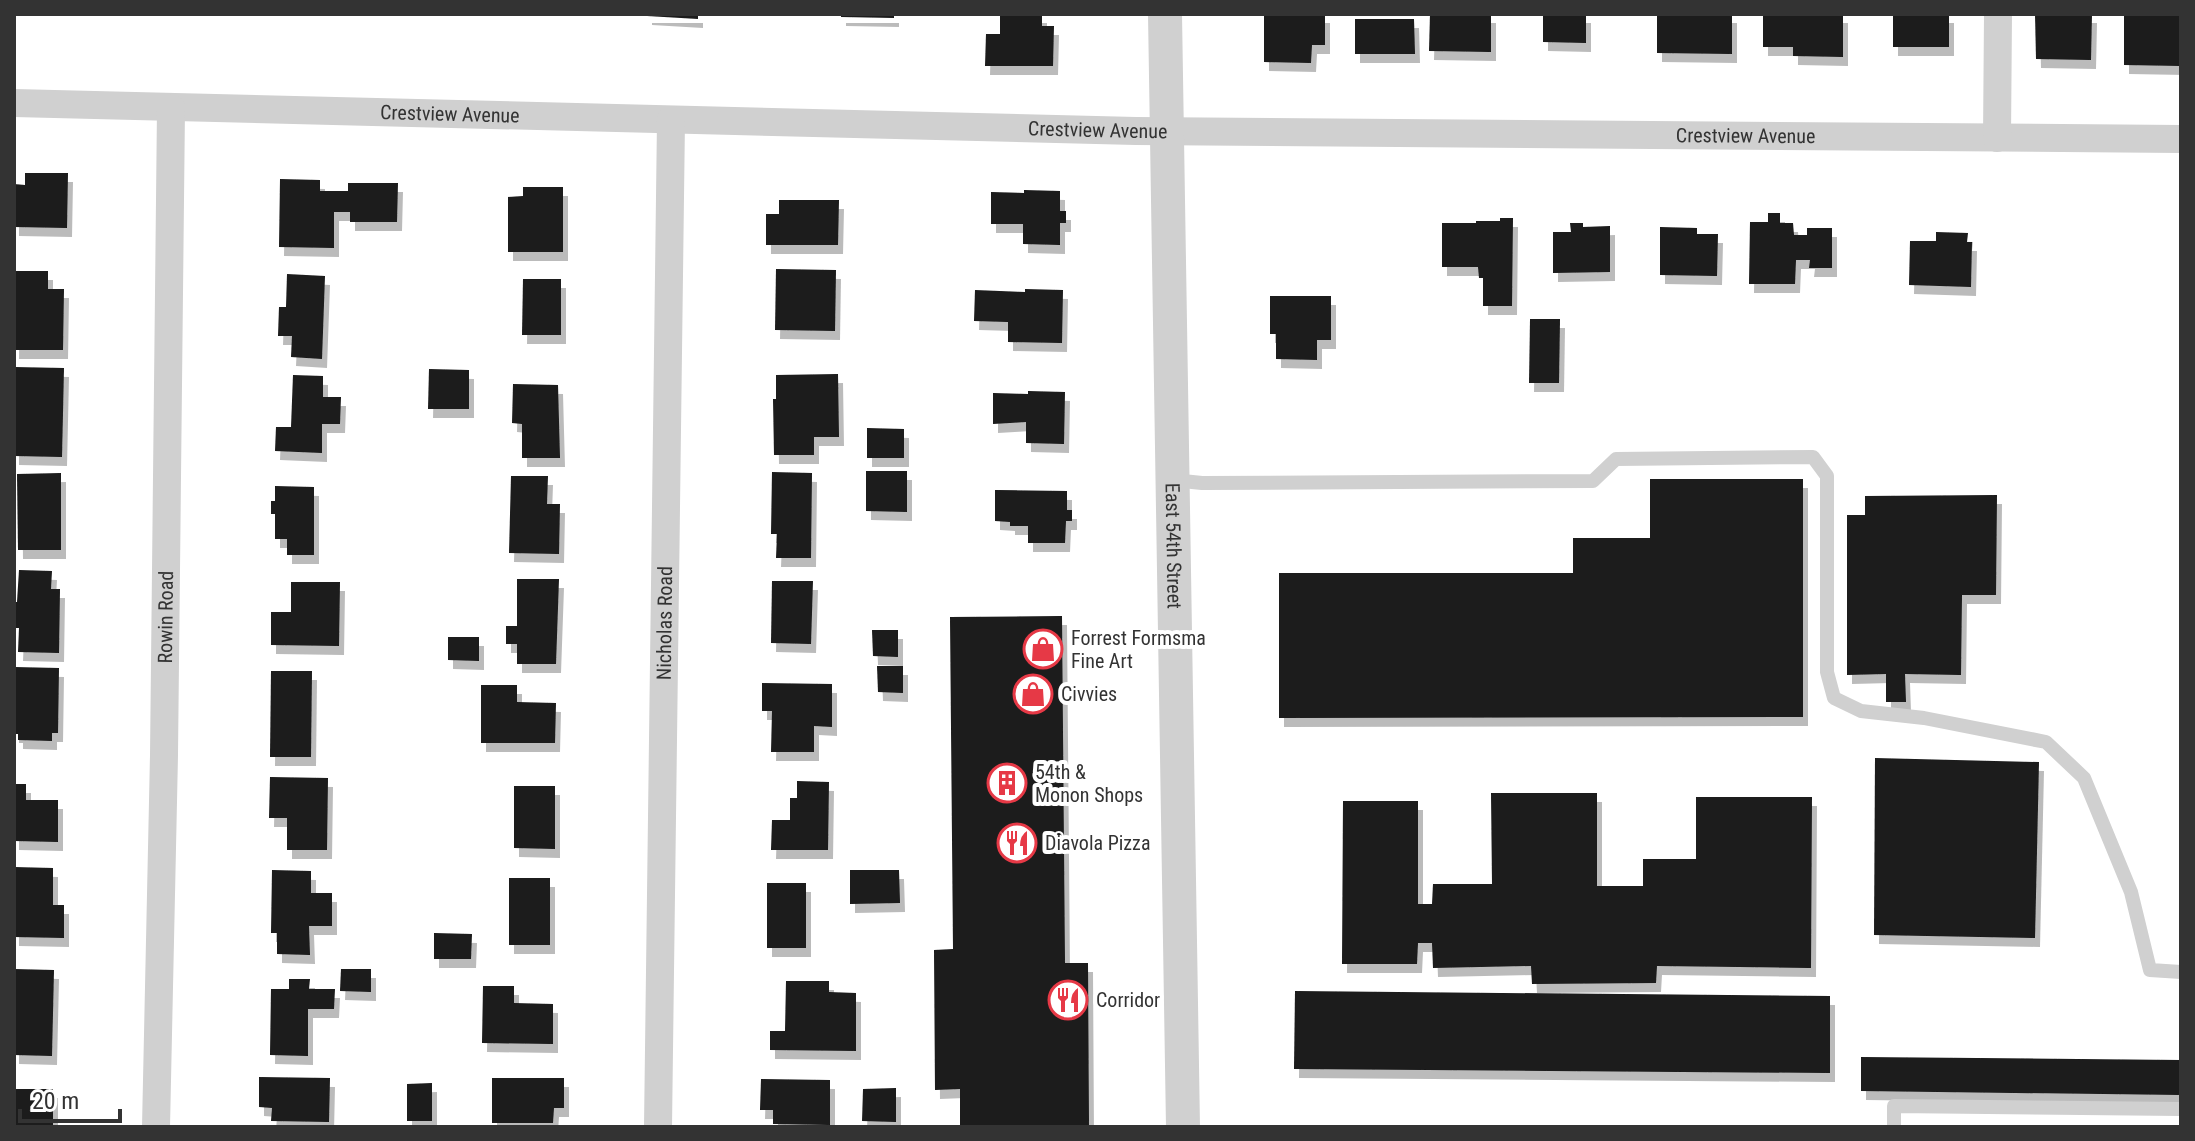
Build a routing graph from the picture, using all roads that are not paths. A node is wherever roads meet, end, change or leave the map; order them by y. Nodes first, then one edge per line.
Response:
1 (1165, 14) edge
2 (1998, 14) edge
3 (14, 103) edge
4 (171, 108) junction
5 (671, 120) junction
6 (1167, 131) junction
7 (1997, 138) junction
8 (2181, 139) edge
9 (1173, 480) junction
10 (2181, 972) edge
11 (2181, 1109) edge
12 (156, 1127) edge
13 (658, 1127) edge
14 (1183, 1127) edge
15 (1894, 1127) edge

1 - 6 street, East 54th Street
2 - 7 street
3 - 4 street, Crestview Avenue
4 - 5 street, Crestview Avenue
4 - 12 street, Rowin Road
5 - 6 street, Crestview Avenue
5 - 13 street, Nicholas Road
6 - 7 street, Crestview Avenue
6 - 9 street, East 54th Street
7 - 8 street, Crestview Avenue
9 - 10 lane
9 - 14 street, East 54th Street
11 - 15 lane

